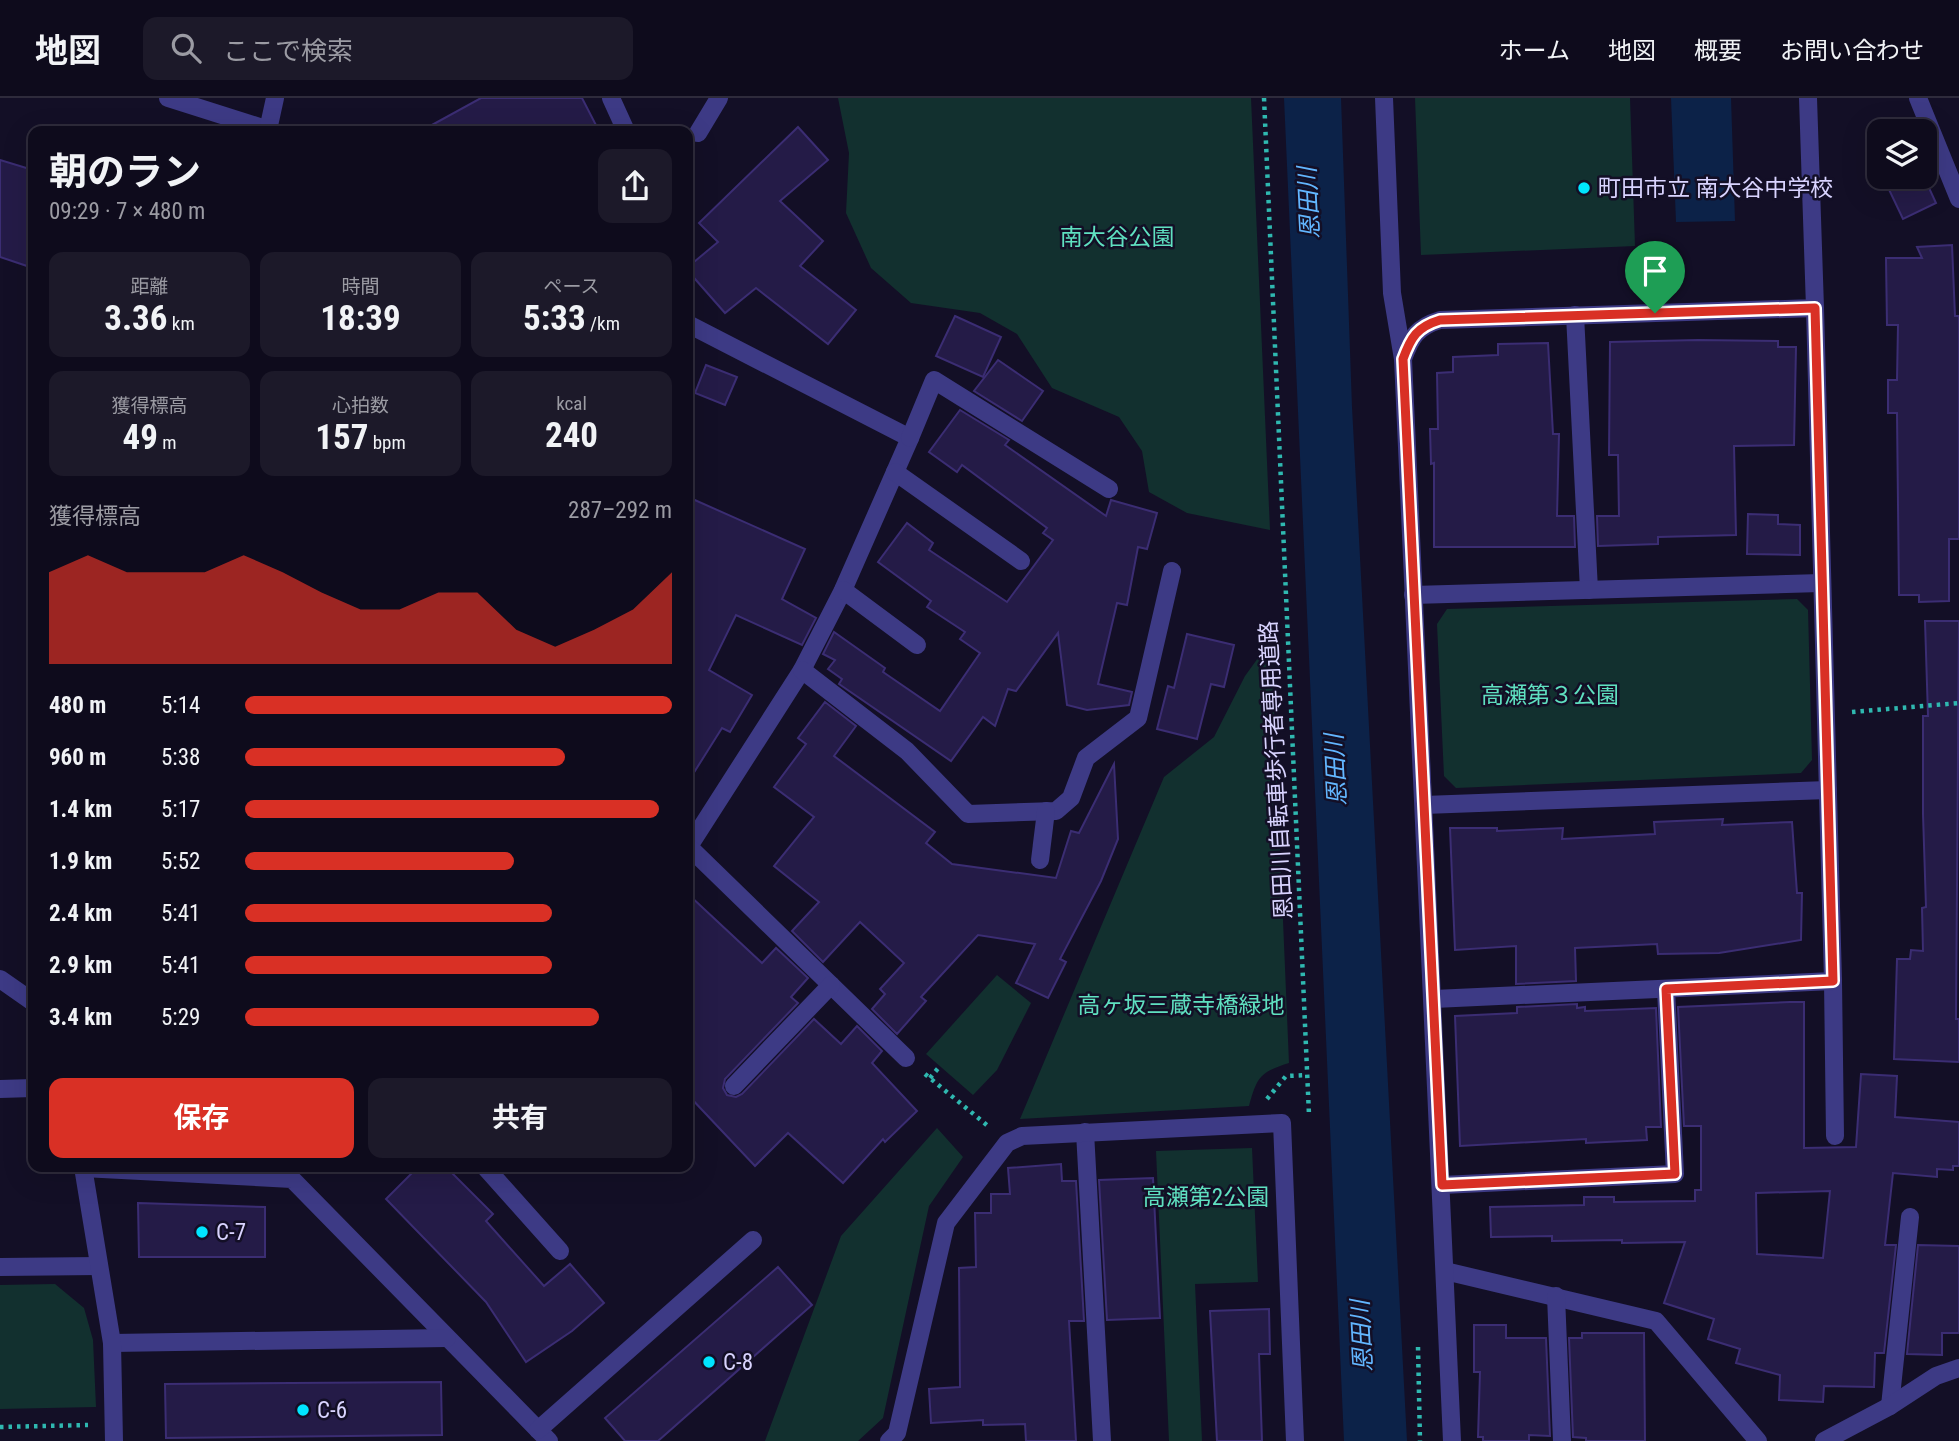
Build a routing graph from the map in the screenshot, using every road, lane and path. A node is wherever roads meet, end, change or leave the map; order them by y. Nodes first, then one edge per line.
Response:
1 (275, 98) edge
2 (611, 98) edge
3 (719, 98) edge
4 (1264, 98) edge
5 (1384, 98) edge
6 (1808, 98) edge
7 (1917, 98) edge
8 (178, 99) edge
9 (256, 126) edge
10 (271, 126) edge
11 (624, 126) edge
12 (698, 133) dead end
13 (1959, 199) edge
14 (1815, 308) junction
15 (1575, 315) junction
16 (693, 327) edge
17 (1403, 359) junction
18 (910, 438) junction
19 (895, 472) junction
20 (1109, 489) dead end
21 (1021, 561) dead end
22 (1172, 571) dead end
23 (1821, 583) junction
24 (843, 590) junction
25 (1589, 590) junction
26 (1413, 595) junction
27 (917, 645) dead end
28 (802, 670) junction
29 (1959, 703) edge
30 (1826, 714) junction
31 (1828, 790) junction
32 (1424, 806) junction
33 (1046, 811) junction
34 (693, 839) edge
35 (693, 852) edge
36 (1040, 860) dead end
37 (0, 979) edge
38 (1833, 981) junction
39 (831, 985) junction
40 (1666, 989) junction
41 (28, 999) edge
42 (1434, 999) junction
43 (906, 1058) joint
44 (940, 1066) dead end
45 (1307, 1075) junction
46 (930, 1078) junction
47 (734, 1086) dead end
48 (28, 1088) edge
49 (0, 1089) edge
50 (1308, 1116) dead end
51 (1267, 1124) junction
52 (1085, 1132) junction
53 (1835, 1136) dead end
54 (1007, 1143) junction
55 (84, 1172) edge
56 (159, 1172) edge
57 (489, 1172) edge
58 (1442, 1185) junction
59 (1910, 1217) dead end
60 (753, 1240) dead end
61 (560, 1251) dead end
62 (99, 1266) junction
63 (0, 1267) edge
64 (1445, 1271) junction
65 (1556, 1296) junction
66 (447, 1338) junction
67 (112, 1343) junction
68 (1959, 1368) edge
69 (1890, 1406) junction
70 (0, 1427) edge
71 (114, 1433) edge
72 (544, 1436) edge
73 (889, 1441) edge
74 (1102, 1441) edge
75 (1295, 1441) edge
76 (1452, 1441) edge
77 (1562, 1441) edge
78 (1758, 1441) edge
79 (1824, 1441) edge

1 - 10 street
2 - 11 street
3 - 12 street
4 - 45 path, 恩田川自転車歩行者専用道路
5 - 17 street
6 - 14 street
7 - 13 street
8 - 9 street
14 - 15 street
14 - 23 street
15 - 17 street
15 - 25 street
16 - 18 street
17 - 26 street
18 - 19 street
18 - 20 street
19 - 21 street
19 - 24 street
22 - 33 street
23 - 25 street
23 - 30 street
24 - 27 street
24 - 28 street
25 - 26 street
26 - 32 street
28 - 33 street
28 - 34 street
29 - 30 path
30 - 31 street
31 - 32 street
31 - 38 street
32 - 42 street
33 - 36 street
35 - 39 street
37 - 41 street
38 - 40 street
38 - 53 street
39 - 43 street
39 - 47 street
40 - 42 street
40 - 58 street
42 - 58 street
43 - 46 path
44 - 46 path
45 - 50 path, 恩田川自転車歩行者専用道路
45 - 51 path
46 - 54 path
48 - 49 street
51 - 52 street
51 - 75 street
52 - 54 street
52 - 74 street
54 - 73 street
55 - 62 street
56 - 66 street
57 - 61 street
58 - 64 street
59 - 69 street
60 - 72 street
62 - 63 street
62 - 67 street
64 - 65 street
64 - 76 street
65 - 77 street
65 - 78 street
66 - 67 street
66 - 72 street
67 - 71 street
68 - 69 street
69 - 79 street
70 - 71 path

